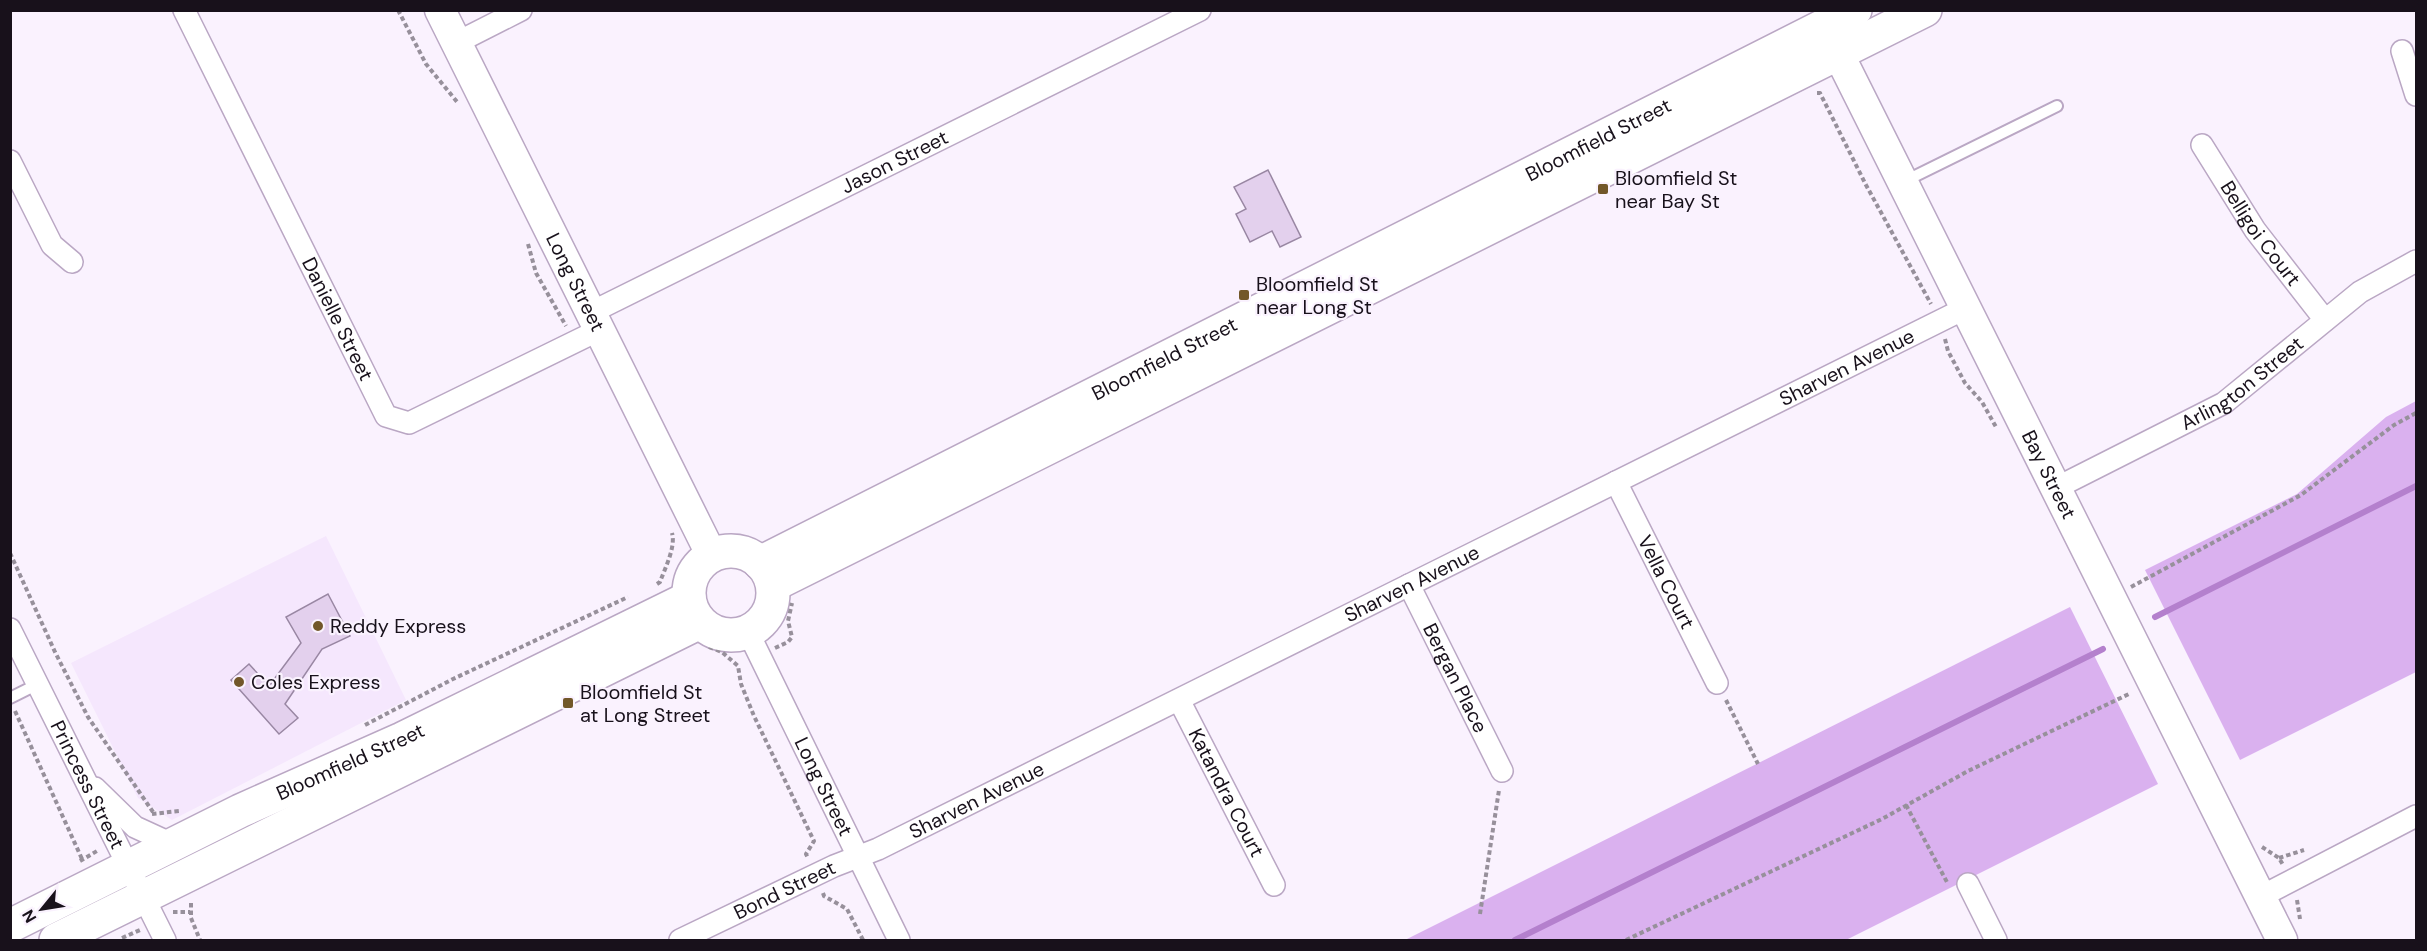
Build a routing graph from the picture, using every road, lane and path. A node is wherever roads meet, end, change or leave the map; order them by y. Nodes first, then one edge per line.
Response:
1 (184, 10) edge
2 (398, 10) edge
3 (440, 10) edge
4 (521, 10) edge
5 (1200, 10) edge
6 (1855, 10) edge
7 (1925, 10) edge
8 (1827, 30) edge
9 (456, 43) junction
10 (2402, 51) dead end
11 (1820, 93) dead end
12 (2416, 95) edge
13 (460, 105) dead end
14 (2057, 106) dead end
15 (2202, 145) dead end
16 (10, 161) edge
17 (1903, 183) junction
18 (526, 236) dead end
19 (2416, 261) edge
20 (72, 262) dead end
21 (1953, 314) junction
22 (2325, 320) junction
23 (588, 329) junction
24 (2416, 413) edge
25 (1998, 431) dead end
26 (1616, 482) junction
27 (2056, 488) junction
28 (669, 526) dead end
29 (10, 553) edge
30 (712, 556) junction
31 (766, 574) junction
32 (1409, 585) junction
33 (652, 586) dead end
34 (2128, 589) dead end
35 (634, 594) dead end
36 (696, 622) junction
37 (10, 629) edge
38 (748, 632) junction
39 (1717, 683) joint
40 (38, 684) junction
41 (2135, 686) junction
42 (10, 698) edge
43 (1179, 700) junction
44 (10, 703) edge
45 (363, 726) dead end
46 (1758, 764) dead end
47 (1502, 771) joint
48 (84, 777) junction
49 (1906, 805) junction
50 (181, 811) dead end
51 (153, 812) junction
52 (2416, 816) edge
53 (138, 829) junction
54 (172, 844) junction
55 (122, 855) junction
56 (857, 856) junction
57 (82, 859) junction
58 (76, 864) dead end
59 (816, 874) junction
60 (1968, 884) joint
61 (1274, 885) dead end
62 (2260, 897) junction
63 (143, 898) junction
64 (193, 900) dead end
65 (1480, 914) dead end
66 (10, 926) edge
67 (56, 940) edge
68 (165, 940) edge
69 (200, 940) edge
70 (680, 940) edge
71 (863, 940) edge
72 (899, 940) edge
73 (1626, 940) edge
74 (1996, 940) edge
75 (2282, 940) edge

1 - 23 street, Danielle Street
2 - 13 path
3 - 9 street, Long Street
4 - 9 street
5 - 23 street, Jason Street
6 - 8 highway
7 - 8 highway
8 - 17 street, Bay Street
8 - 31 highway, Bloomfield Street
9 - 23 street, Long Street
10 - 12 street
11 - 21 path
14 - 17 lane
15 - 22 street, Belligoi Court
16 - 20 street
17 - 21 street, Bay Street
18 - 23 path
19 - 22 street, Arlington Street
21 - 25 path
21 - 26 street, Sharven Avenue
21 - 27 street, Bay Street
22 - 27 street, Arlington Street
23 - 30 street, Long Street
24 - 34 path
26 - 32 street, Sharven Avenue
26 - 39 street, Vella Court
27 - 41 street, Bay Street
28 - 33 path
29 - 51 path
30 - 31 highway
30 - 36 highway
31 - 38 highway
32 - 43 street, Sharven Avenue
32 - 47 street, Bergan Place
35 - 45 path
36 - 38 highway
36 - 54 highway, Bloomfield Street
36 - 59 path
36 - 63 highway, Bloomfield Street
37 - 40 street, Princess Street
38 - 56 street, Long Street
39 - 46 path
40 - 42 lane
40 - 48 street, Princess Street
41 - 49 path
41 - 62 street, Bay Street
43 - 56 street, Sharven Avenue
43 - 61 street, Katandra Court
44 - 57 path
47 - 65 path
48 - 53 street
48 - 55 street, Princess Street
49 - 60 path
49 - 73 path
50 - 51 path
51 - 53 path
52 - 62 street
53 - 54 street
54 - 55 highway, Bloomfield Street
55 - 57 path
55 - 63 street, Princess Street
55 - 66 highway, Bloomfield Street
56 - 59 street, Bond Street
56 - 72 street, Long Street
57 - 58 path
59 - 70 street, Bond Street
59 - 71 path
60 - 74 street
62 - 75 street, Bay Street
63 - 67 highway, Bloomfield Street
63 - 68 street, Princess Street
64 - 69 path

